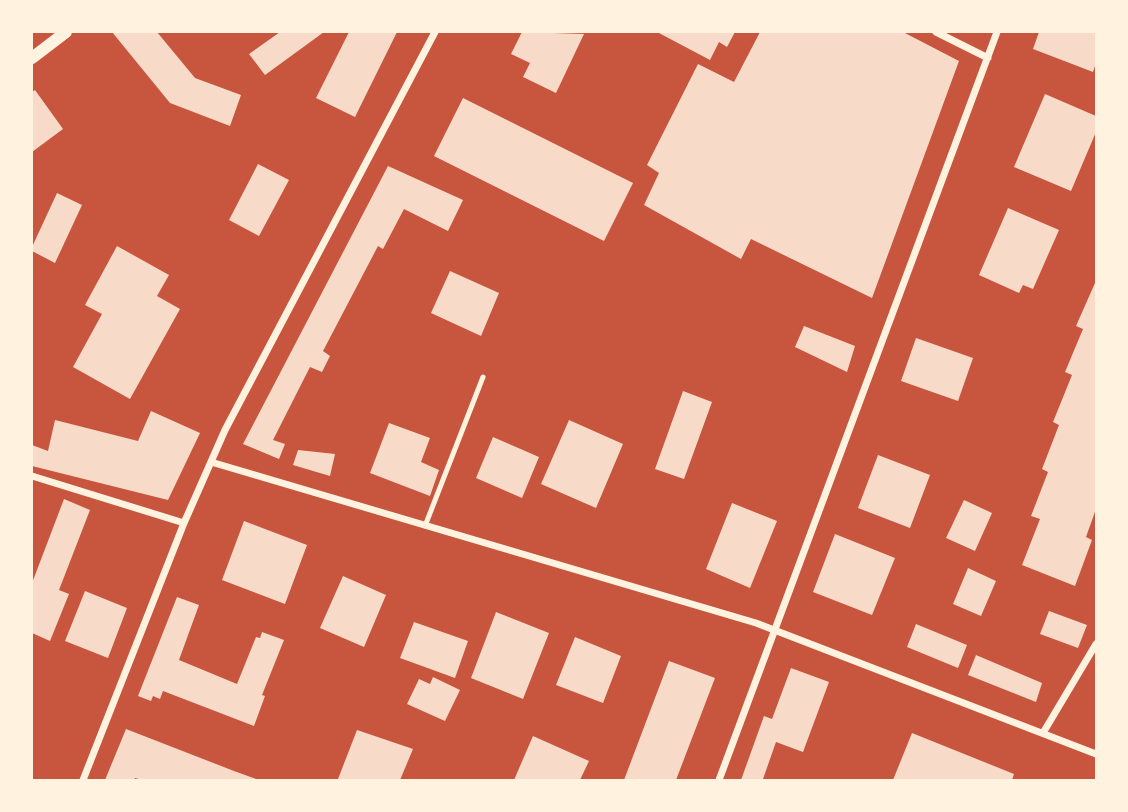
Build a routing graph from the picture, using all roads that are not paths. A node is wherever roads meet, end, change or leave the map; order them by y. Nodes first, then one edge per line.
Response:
1 (66, 32) edge
2 (435, 32) edge
3 (936, 32) edge
4 (998, 32) edge
5 (32, 58) edge
6 (988, 58) junction
7 (483, 377) dead end
8 (211, 463) junction
9 (32, 476) edge
10 (184, 523) junction
11 (425, 526) junction
12 (774, 630) junction
13 (1097, 644) edge
14 (1043, 733) junction
15 (1097, 754) edge
16 (83, 780) edge
17 (719, 780) edge

1 - 5 street
2 - 8 street
3 - 6 street
4 - 6 street
6 - 12 street
7 - 11 lane
8 - 10 street
8 - 11 street
9 - 10 street
10 - 16 street
11 - 12 street
12 - 14 street
12 - 17 street
13 - 14 street
14 - 15 street

